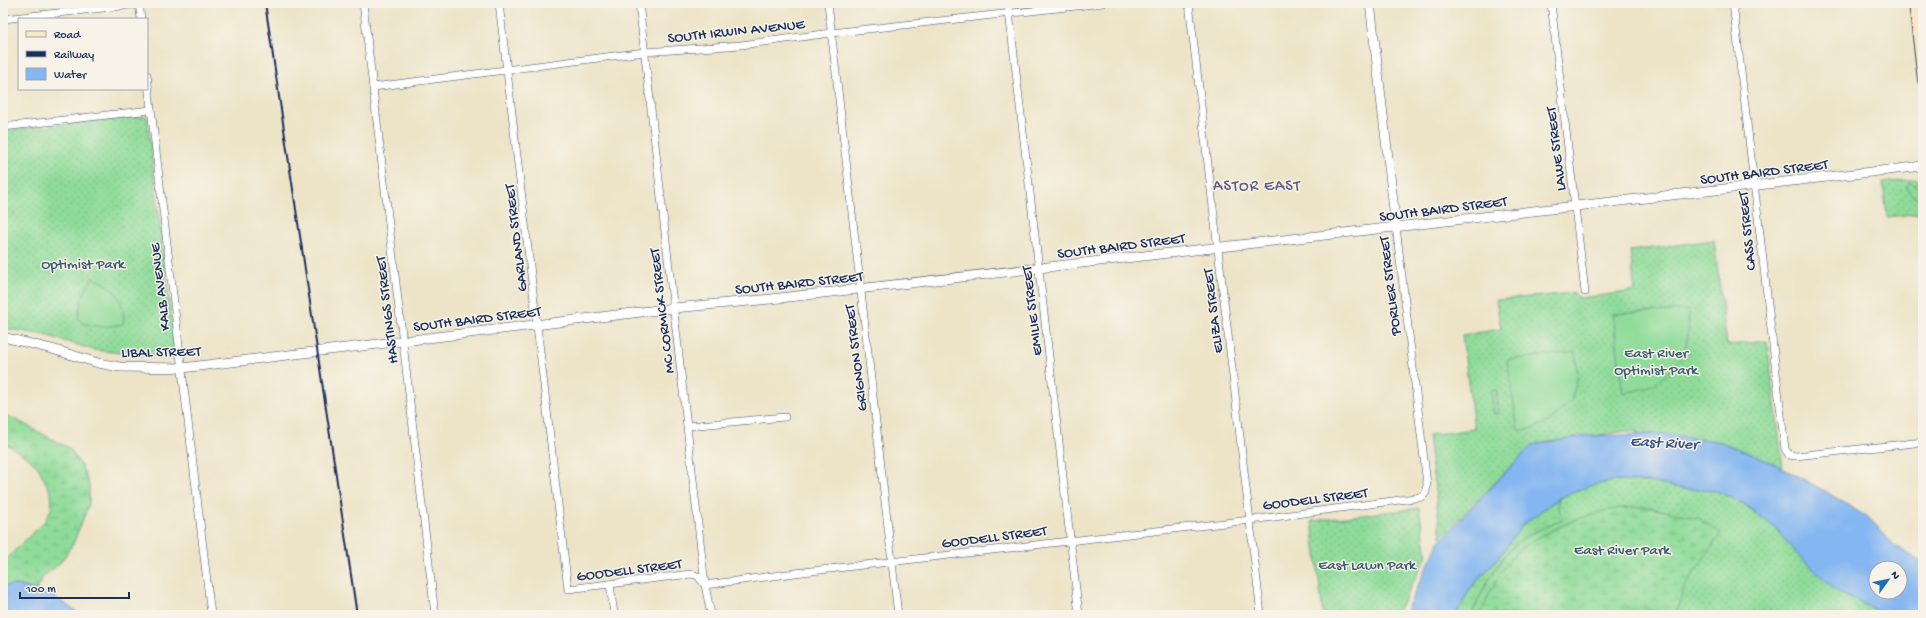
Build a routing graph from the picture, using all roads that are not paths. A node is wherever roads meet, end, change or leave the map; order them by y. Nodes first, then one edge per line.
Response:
1 (139, 3) edge
2 (362, 3) edge
3 (500, 3) edge
4 (639, 3) edge
5 (828, 3) edge
6 (1008, 3) edge
7 (1103, 3) edge
8 (1189, 3) edge
9 (1370, 3) edge
10 (1551, 3) edge
11 (1733, 3) edge
12 (1914, 3) edge
13 (1009, 14) junction
14 (140, 18) edge
15 (3, 19) edge
16 (831, 33) junction
17 (645, 52) junction
18 (507, 70) junction
19 (1923, 80) edge
20 (148, 84) edge
21 (372, 88) junction
22 (151, 110) junction
23 (3, 127) edge
24 (1923, 166) edge
25 (1754, 186) junction
26 (1575, 206) junction
27 (1396, 227) junction
28 (1218, 248) junction
29 (1039, 268) junction
30 (860, 289) junction
31 (1585, 292) dead end
32 (674, 308) junction
33 (538, 324) junction
34 (3, 337) edge
35 (402, 341) junction
36 (322, 351) joint
37 (182, 368) junction
38 (785, 417) dead end
39 (688, 426) junction
40 (1923, 442) edge
41 (1425, 494) joint
42 (1250, 520) junction
43 (1071, 540) junction
44 (892, 561) junction
45 (610, 584) junction
46 (706, 585) junction
47 (568, 589) joint
48 (211, 615) edge
49 (434, 615) edge
50 (614, 615) edge
51 (711, 615) edge
52 (898, 615) edge
53 (1080, 615) edge
54 (1261, 615) edge

1 - 14 street
1 - 15 street
2 - 21 street, HASTINGS STREET
3 - 18 street, GARLAND STREET
4 - 17 street, MC CORMICK STREET
5 - 16 street, GRIGNON STREET
6 - 13 street, EMILIE STREET
7 - 13 street, SOUTH IRWIN AVENUE
8 - 28 street, ELIZA STREET
9 - 27 street, PORLIER STREET
10 - 26 street, LAWE STREET
11 - 25 street, CASS STREET
12 - 19 main road
13 - 16 street, SOUTH IRWIN AVENUE
13 - 29 street, EMILIE STREET
16 - 17 street, SOUTH IRWIN AVENUE
16 - 30 street, GRIGNON STREET
17 - 18 street, SOUTH IRWIN AVENUE
17 - 32 street, MC CORMICK STREET
18 - 21 street, SOUTH IRWIN AVENUE
18 - 33 street, GARLAND STREET
20 - 22 street, KALB AVENUE
21 - 35 street, HASTINGS STREET
22 - 23 street
22 - 37 street, KALB AVENUE
24 - 25 street, SOUTH BAIRD STREET
25 - 26 street, SOUTH BAIRD STREET
25 - 40 street, CASS STREET
26 - 27 street, SOUTH BAIRD STREET
26 - 31 street, LAWE STREET
27 - 28 street, SOUTH BAIRD STREET
27 - 41 street, PORLIER STREET
28 - 29 street, SOUTH BAIRD STREET
28 - 42 street, ELIZA STREET
29 - 30 street, SOUTH BAIRD STREET
29 - 43 street, EMILIE STREET
30 - 32 street, SOUTH BAIRD STREET
30 - 44 street, GRIGNON STREET
32 - 33 street, SOUTH BAIRD STREET
32 - 39 street, MC CORMICK STREET
33 - 35 street, SOUTH BAIRD STREET
33 - 47 street, GARLAND STREET
34 - 37 street, LIBAL STREET
35 - 36 street, SOUTH BAIRD STREET
35 - 49 street, HASTINGS STREET
36 - 37 street, LIBAL STREET
37 - 48 street, KALB AVENUE
38 - 39 street
39 - 46 street, MC CORMICK STREET
41 - 42 street, GOODELL STREET
42 - 43 street, GOODELL STREET
42 - 54 street, ELIZA STREET
43 - 44 street, GOODELL STREET
43 - 53 street, EMILIE STREET
44 - 46 street, GOODELL STREET
44 - 52 street, GRIGNON STREET
45 - 46 street, GOODELL STREET
45 - 47 street, GOODELL STREET
45 - 50 street
46 - 51 street, MC CORMICK STREET

